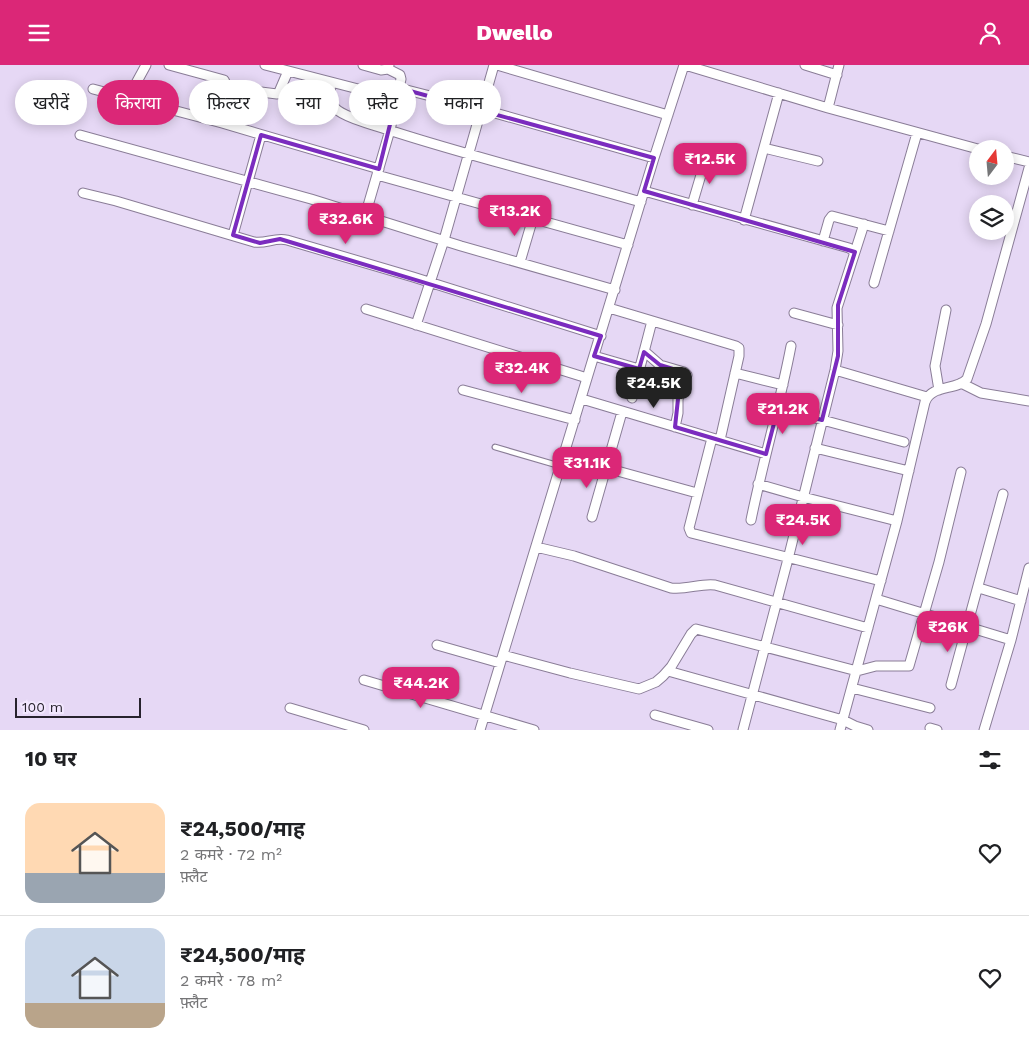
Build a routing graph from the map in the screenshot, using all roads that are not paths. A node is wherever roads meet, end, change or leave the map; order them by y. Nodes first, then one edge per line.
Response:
1 (146, 65) edge
2 (169, 65) edge
3 (265, 65) edge
4 (363, 65) edge
5 (496, 65) edge
6 (684, 65) edge
7 (805, 65) edge
8 (839, 65) edge
9 (388, 67) edge
10 (288, 71) junction
11 (837, 75) junction
12 (138, 80) edge
13 (224, 80) edge
14 (322, 80) edge
15 (400, 80) edge
16 (491, 80) edge
17 (93, 89) dead end
18 (97, 90) edge
19 (268, 93) edge
20 (779, 93) junction
21 (828, 108) junction
22 (339, 111) edge
23 (501, 115) edge
24 (668, 115) junction
25 (228, 125) edge
26 (391, 125) edge
27 (477, 125) edge
28 (390, 130) junction
29 (917, 133) junction
30 (80, 135) dead end
31 (261, 135) junction
32 (764, 147) junction
33 (969, 147) edge
34 (470, 154) junction
35 (654, 158) junction
36 (706, 158) dead end
37 (1014, 158) edge
38 (818, 161) dead end
39 (1029, 162) edge
40 (1029, 168) edge
41 (378, 172) junction
42 (248, 183) junction
43 (644, 191) junction
44 (82, 193) dead end
45 (456, 197) junction
46 (641, 202) junction
47 (692, 205) junction
48 (365, 216) junction
49 (533, 218) junction
50 (744, 220) junction
51 (864, 225) junction
52 (888, 231) junction
53 (233, 235) junction
54 (444, 240) junction
55 (823, 241) junction
56 (628, 245) junction
57 (855, 252) junction
58 (520, 262) junction
59 (430, 282) junction
60 (874, 283) dead end
61 (615, 290) junction
62 (609, 308) junction
63 (366, 309) dead end
64 (946, 311) dead end
65 (794, 313) dead end
66 (652, 321) junction
67 (416, 325) junction
68 (838, 325) junction
69 (601, 335) junction
70 (791, 345) dead end
71 (644, 351) junction
72 (594, 356) junction
73 (640, 369) junction
74 (835, 370) junction
75 (735, 373) junction
76 (587, 378) junction
77 (961, 383) junction
78 (783, 385) junction
79 (463, 390) dead end
80 (939, 390) junction
81 (927, 397) junction
82 (632, 398) dead end
83 (582, 399) junction
84 (1029, 401) edge
85 (778, 407) junction
86 (622, 412) junction
87 (575, 420) junction
88 (822, 420) junction
89 (675, 427) junction
90 (716, 439) junction
91 (904, 442) dead end
92 (496, 447) dead end
93 (815, 448) junction
94 (766, 454) junction
95 (563, 456) junction
96 (560, 466) junction
97 (605, 467) junction
98 (909, 471) junction
99 (961, 472) dead end
100 (758, 483) junction
101 (697, 493) junction
102 (1004, 495) dead end
103 (803, 497) junction
104 (592, 517) dead end
105 (751, 520) dead end
106 (897, 521) junction
107 (536, 547) junction
108 (788, 559) junction
109 (1029, 568) edge
110 (881, 581) junction
111 (978, 588) junction
112 (876, 599) junction
113 (1021, 601) junction
114 (777, 603) junction
115 (924, 614) junction
116 (968, 627) junction
117 (868, 628) junction
118 (1011, 640) junction
119 (437, 645) dead end
120 (765, 647) junction
121 (502, 659) junction
122 (668, 671) junction
123 (857, 671) junction
124 (364, 680) dead end
125 (951, 685) dead end
126 (852, 687) junction
127 (753, 694) junction
128 (290, 708) dead end
129 (930, 708) dead end
130 (655, 715) dead end
131 (484, 716) junction
132 (843, 720) junction
133 (364, 730) edge
134 (480, 730) edge
135 (534, 730) edge
136 (708, 730) edge
137 (744, 730) edge
138 (840, 730) edge
139 (868, 730) edge
140 (984, 730) edge

1 - 12 street
2 - 13 street
3 - 10 street
4 - 9 street
5 - 16 street
5 - 24 street
6 - 20 street
6 - 24 street
7 - 11 street
8 - 11 street
9 - 15 street
10 - 14 street
10 - 19 street
11 - 21 street
17 - 18 street
20 - 21 street
20 - 32 street
21 - 29 street
22 - 28 street
23 - 35 street
24 - 35 street
25 - 31 street
26 - 28 street
27 - 34 street
28 - 34 street
28 - 41 street
29 - 33 street
29 - 52 street
30 - 42 street
31 - 41 street
31 - 42 street
32 - 38 street
32 - 50 street
34 - 45 street
34 - 46 street
35 - 43 street
36 - 47 street
37 - 39 street
40 - 77 street
41 - 45 street
41 - 48 street
42 - 48 street
42 - 53 street
43 - 46 street
43 - 47 street
44 - 53 street
45 - 49 street
45 - 54 street
46 - 56 street
47 - 50 street
48 - 54 street
49 - 56 street
49 - 58 street
50 - 55 street
51 - 52 street
51 - 55 street
51 - 57 street
52 - 60 street
53 - 59 street
54 - 58 street
54 - 59 street
55 - 57 street
56 - 61 street
57 - 68 street
58 - 61 street
59 - 67 street
59 - 69 street
61 - 62 street
62 - 66 street
62 - 69 street
63 - 67 street
64 - 80 street
65 - 68 street
66 - 71 street
66 - 75 street
67 - 76 street
68 - 74 street
69 - 72 street
70 - 78 street
71 - 73 street
71 - 89 street
72 - 73 street
72 - 76 street
73 - 82 street
74 - 81 street
74 - 88 street
75 - 78 street
75 - 90 street
76 - 83 street
77 - 80 street
77 - 84 street
78 - 85 street
79 - 87 street
80 - 81 street
81 - 98 street
83 - 86 street
83 - 87 street
85 - 88 street
85 - 94 street
86 - 89 street
86 - 97 street
87 - 95 street
88 - 91 street
88 - 93 street
89 - 90 street
90 - 94 street
90 - 101 street
92 - 96 lane
93 - 98 street
93 - 103 street
94 - 100 street
95 - 96 street
95 - 97 street
96 - 107 street
97 - 101 street
97 - 104 street
98 - 106 street
99 - 115 street
100 - 103 street
100 - 105 street
101 - 108 street
102 - 111 street
103 - 106 street
103 - 108 street
106 - 110 street
107 - 114 street
107 - 121 street
108 - 110 street
108 - 114 street
109 - 113 street
110 - 112 street
111 - 113 street
111 - 116 street
112 - 115 street
112 - 117 street
113 - 118 street
114 - 117 street
114 - 120 street
115 - 116 street
115 - 123 street
116 - 118 street
116 - 125 street
117 - 123 street
118 - 140 street
119 - 121 street
120 - 122 street
120 - 123 street
120 - 127 street
121 - 122 street
121 - 131 street
122 - 127 street
123 - 126 street
124 - 131 street
126 - 129 street
126 - 132 street
127 - 132 street
127 - 137 street
128 - 133 street
130 - 136 street
131 - 134 street
131 - 135 street
132 - 138 street
132 - 139 street

